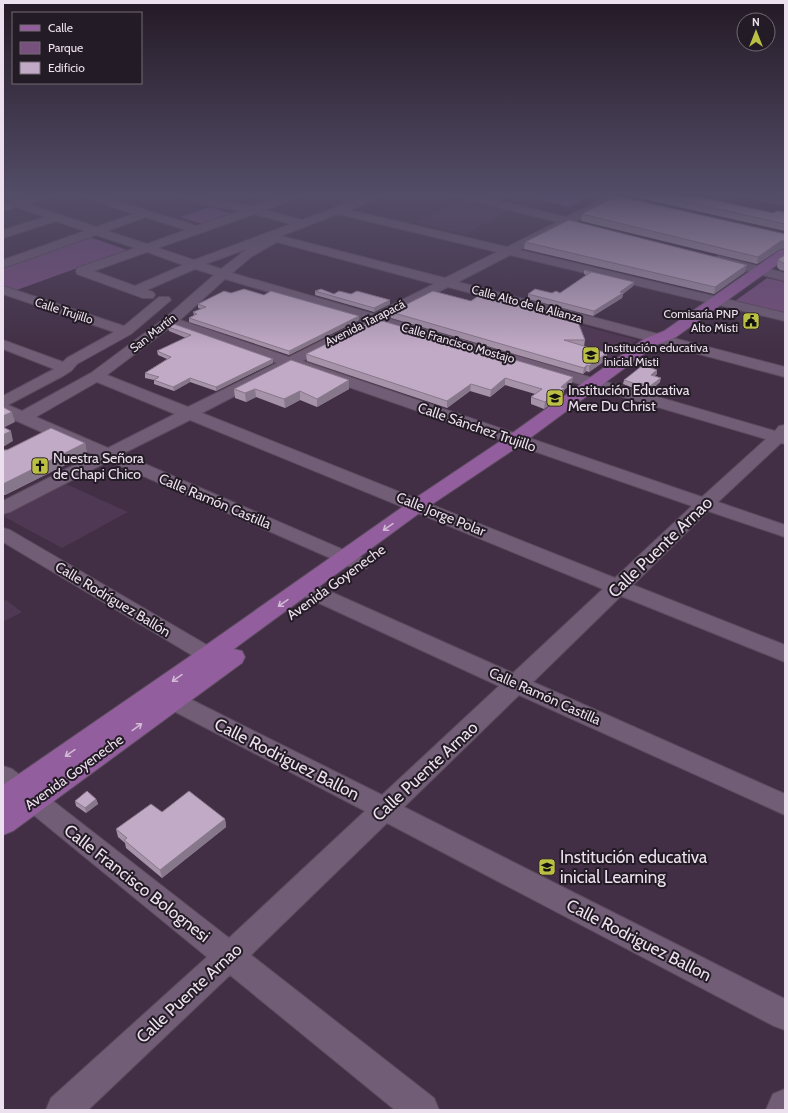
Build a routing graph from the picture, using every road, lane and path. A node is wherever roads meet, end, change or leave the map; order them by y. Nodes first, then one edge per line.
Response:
1 (54, 246) edge
2 (139, 246) edge
3 (151, 246) edge
4 (246, 246) edge
5 (259, 246) edge
6 (310, 246) edge
7 (486, 246) edge
8 (511, 246) edge
9 (145, 248) junction
10 (503, 250) junction
11 (785, 253) edge
12 (711, 258) edge
13 (3, 264) edge
14 (193, 266) junction
15 (760, 271) junction
16 (222, 275) junction
17 (785, 277) edge
18 (440, 281) junction
19 (3, 290) edge
20 (136, 290) junction
21 (718, 301) junction
22 (369, 317) junction
23 (785, 317) edge
24 (170, 321) junction
25 (126, 332) junction
26 (662, 339) junction
27 (3, 344) edge
28 (286, 360) junction
29 (66, 368) junction
30 (785, 372) edge
31 (96, 376) junction
32 (600, 384) junction
33 (3, 402) edge
34 (3, 409) edge
35 (185, 412) junction
36 (22, 418) junction
37 (52, 431) junction
38 (783, 435) edge
39 (31, 441) edge
40 (521, 442) junction
41 (105, 453) junction
42 (3, 498) edge
43 (705, 504) junction
44 (3, 508) edge
45 (426, 508) junction
46 (785, 531) edge
47 (3, 534) edge
48 (353, 560) junction
49 (619, 586) junction
50 (312, 591) junction
51 (785, 654) edge
52 (216, 660) junction
53 (518, 684) junction
54 (174, 701) junction
55 (14, 792) edge
56 (785, 805) edge
57 (384, 810) junction
58 (3, 823) edge
59 (230, 956) junction
60 (785, 1015) edge
61 (785, 1106) edge
62 (63, 1110) edge
63 (422, 1110) edge
64 (783, 1110) edge

1 - 13 street
2 - 9 street, Calle Francisco Mostajo
3 - 9 street
4 - 14 street
5 - 16 street, San Martín
6 - 18 street, Calle Alto de la Alianza
7 - 10 street
8 - 10 street, Avenida Tarapacá
9 - 14 street, Calle Francisco Mostajo
9 - 20 street
10 - 18 street, Avenida Tarapacá
10 - 21 street
11 - 15 main road, Avenida Goyeneche
12 - 15 street
14 - 16 street, Calle Francisco Mostajo
14 - 20 street
15 - 17 street
15 - 21 main road, Avenida Goyeneche
16 - 22 street, Calle Francisco Mostajo
16 - 24 street, San Martín
18 - 22 street, Avenida Tarapacá
18 - 26 street, Calle Alto de la Alianza
19 - 25 street, Calle Trujillo
20 - 25 street
21 - 23 street
21 - 26 main road, Avenida Goyeneche
22 - 28 street, Avenida Tarapacá
22 - 32 street, Calle Francisco Mostajo
24 - 28 street, Calle Sánchez Trujillo
24 - 31 street, San Martín
25 - 29 street
26 - 30 street, Calle Alto de la Alianza
26 - 32 main road, Avenida Goyeneche
27 - 29 street
28 - 35 street, Avenida Tarapacá
28 - 40 street, Calle Sánchez Trujillo
29 - 33 street
31 - 35 street, Calle Jorge Polar
31 - 36 street, San Martín
32 - 38 street, Calle Francisco Mostajo
32 - 40 main road, Avenida Goyeneche
34 - 36 street, Calle Ramón Castilla
35 - 41 street, Avenida Tarapacá
35 - 45 street, Calle Jorge Polar
36 - 37 street, Calle Ramón Castilla
37 - 39 street
37 - 41 street, Calle Ramón Castilla
38 - 43 street, Calle Puente Arnao
40 - 43 street, Calle Sánchez Trujillo
40 - 45 main road, Avenida Goyeneche
41 - 42 street
41 - 44 street
41 - 48 street, Calle Ramón Castilla
43 - 46 street, Calle Sánchez Trujillo
43 - 49 street, Calle Puente Arnao
45 - 48 main road, Avenida Goyeneche
45 - 49 street, Calle Jorge Polar
47 - 52 street, Calle Rodríguez Ballón
48 - 50 main road, Avenida Goyeneche
49 - 51 street, Calle Jorge Polar
49 - 53 street, Calle Puente Arnao
50 - 52 main road, Avenida Goyeneche
50 - 53 street, Calle Ramón Castilla
52 - 54 main road, Avenida Goyeneche
52 -> 55 main road, Avenida Goyeneche
53 - 56 street, Calle Ramón Castilla
53 - 57 street, Calle Puente Arnao
55 -> 54 main road, Avenida Goyeneche
54 - 57 street, Calle Rodriguez Ballon
55 - 58 main road, Avenida Goyeneche
55 - 59 street, Calle Francisco Bolognesi
57 - 59 street, Calle Puente Arnao
57 - 60 street, Calle Rodriguez Ballon
59 - 62 street, Calle Puente Arnao
59 - 63 street, Calle Francisco Bolognesi
61 - 64 street

